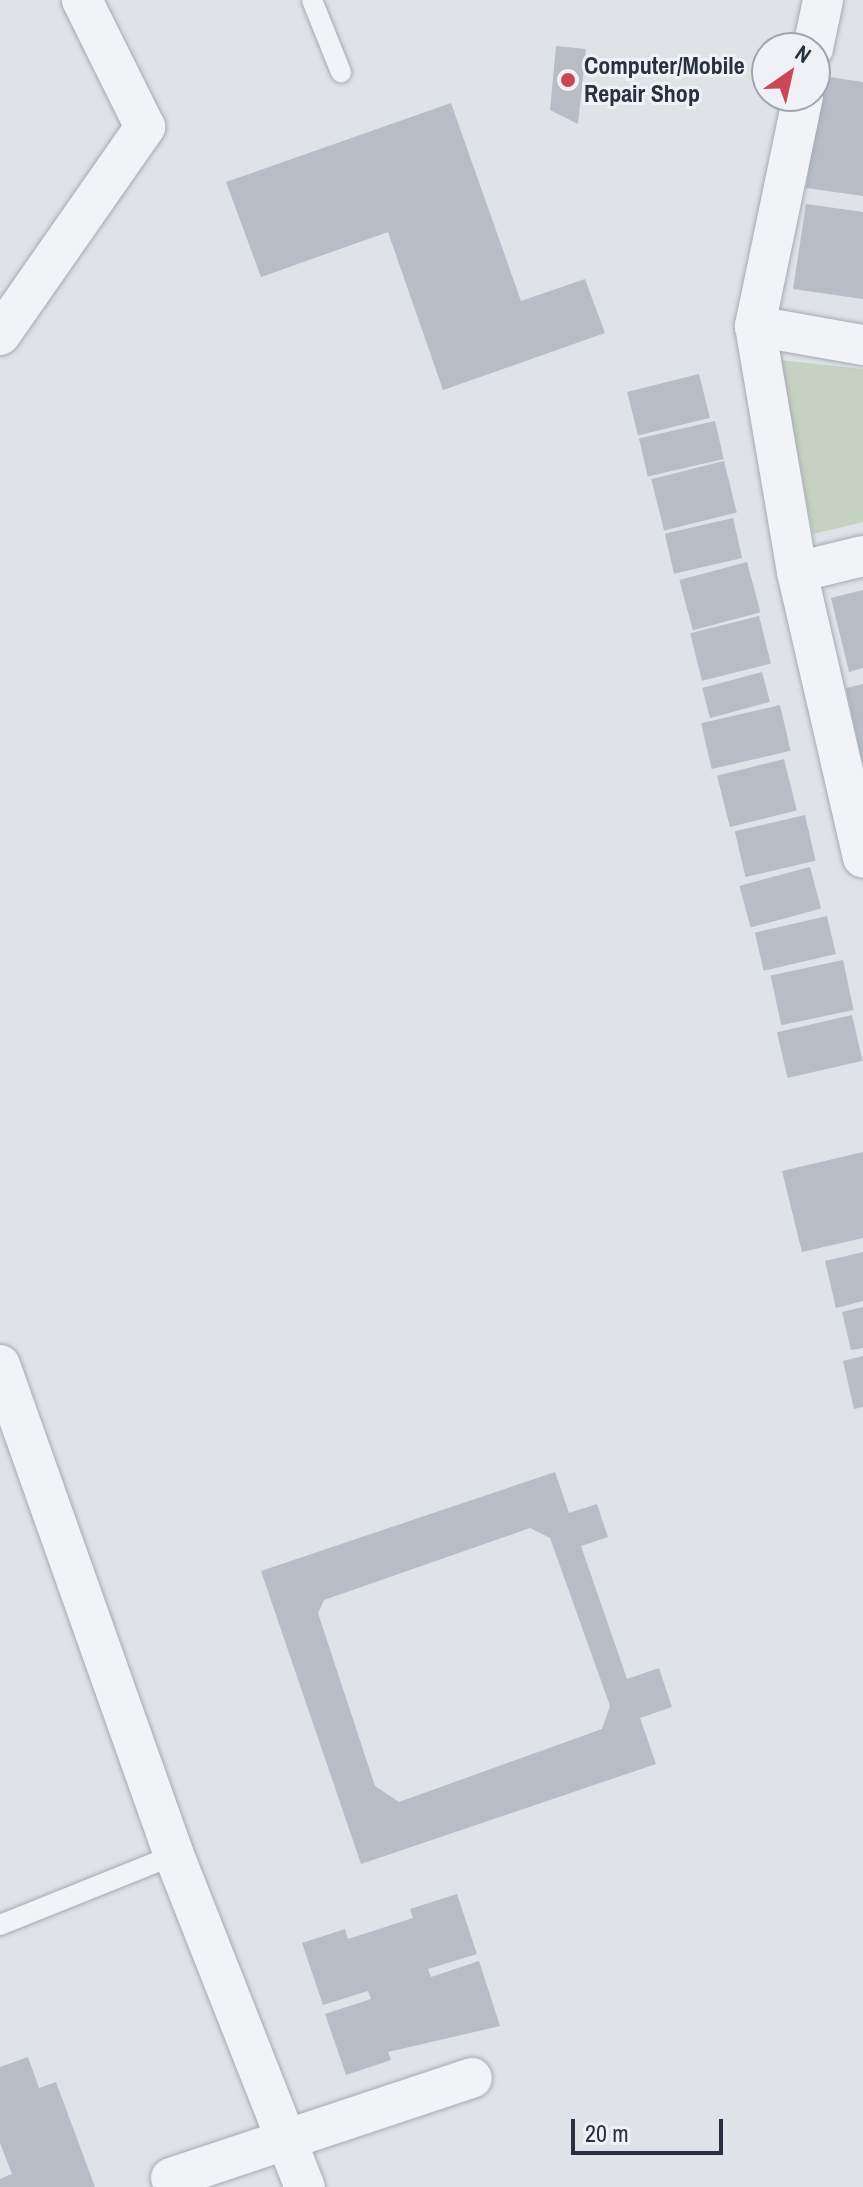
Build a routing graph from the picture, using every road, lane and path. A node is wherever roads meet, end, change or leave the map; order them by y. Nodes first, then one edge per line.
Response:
1 (82, 0) edge
2 (312, 0) edge
3 (823, 0) edge
4 (816, 32) edge
5 (341, 72) dead end
6 (800, 112) edge
7 (755, 326) junction
8 (0, 335) edge
9 (863, 345) edge
10 (863, 556) edge
11 (797, 572) junction
12 (860, 834) edge
13 (0, 1365) edge
14 (174, 1855) junction
15 (0, 1925) edge
16 (472, 2078) dead end
17 (288, 2139) junction
18 (171, 2178) dead end
19 (305, 2187) edge

1 - 8 street
2 - 5 lane
3 - 4 street
6 - 7 street
7 - 9 street
7 - 11 street
10 - 11 street
11 - 12 street
13 - 14 street
14 - 15 lane
14 - 17 street
16 - 17 street
17 - 18 street
17 - 19 street

